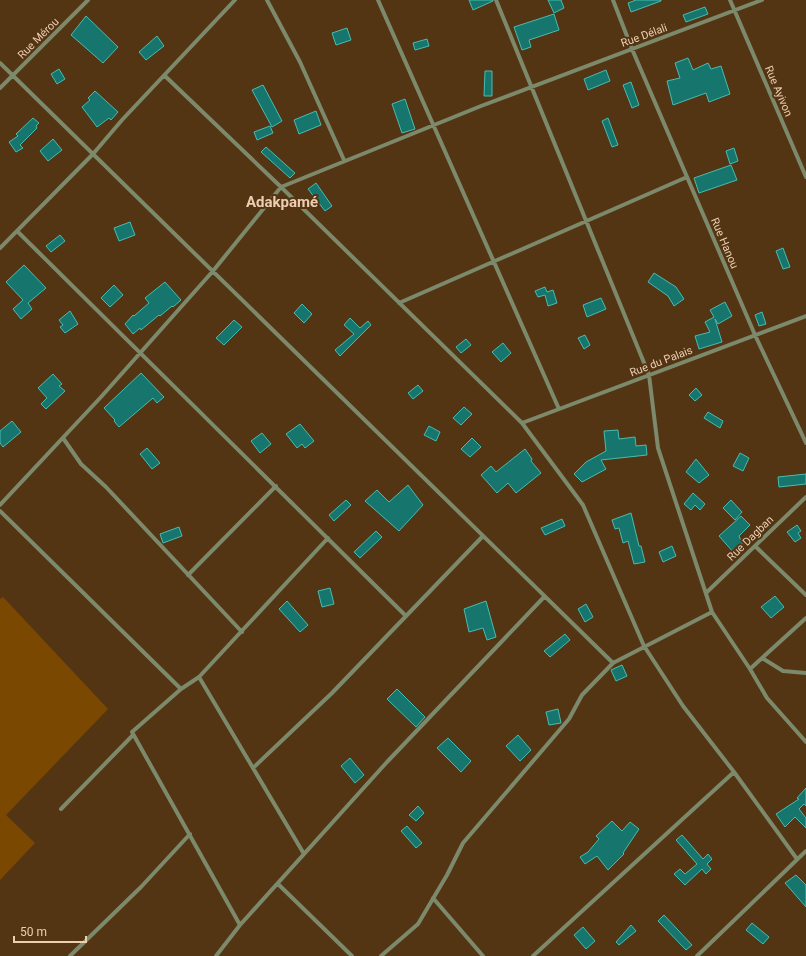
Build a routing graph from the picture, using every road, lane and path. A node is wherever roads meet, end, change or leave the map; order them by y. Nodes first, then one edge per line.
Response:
1 (235, 0) edge
2 (267, 0) edge
3 (378, 0) edge
4 (496, 0) edge
5 (612, 0) edge
6 (730, 0) edge
7 (762, 0) edge
8 (86, 1) edge
9 (735, 11) junction
10 (632, 49) junction
11 (0, 63) edge
12 (13, 76) junction
13 (165, 76) junction
14 (532, 87) junction
15 (0, 88) edge
16 (432, 126) junction
17 (92, 154) junction
18 (344, 160) junction
19 (687, 177) junction
20 (806, 177) edge
21 (281, 187) junction
22 (586, 221) junction
23 (17, 231) junction
24 (0, 248) edge
25 (493, 261) junction
26 (213, 271) junction
27 (399, 303) junction
28 (806, 316) edge
29 (755, 335) junction
30 (141, 352) junction
31 (649, 375) junction
32 (559, 409) junction
33 (522, 423) junction
34 (63, 438) junction
35 (806, 443) edge
36 (276, 486) junction
37 (806, 498) edge
38 (0, 505) edge
39 (0, 511) edge
40 (483, 536) junction
41 (328, 538) junction
42 (755, 546) junction
43 (188, 575) junction
44 (707, 592) junction
45 (806, 596) edge
46 (544, 597) junction
47 (712, 612) junction
48 (406, 616) junction
49 (806, 618) edge
50 (242, 632) junction
51 (644, 646) junction
52 (762, 658) junction
53 (613, 663) junction
54 (750, 669) junction
55 (806, 673) edge
56 (199, 677) junction
57 (181, 689) junction
58 (132, 735) junction
59 (806, 742) edge
60 (253, 768) junction
61 (734, 772) junction
62 (60, 809) dead end
63 (190, 834) junction
64 (806, 851) edge
65 (304, 854) junction
66 (797, 860) junction
67 (278, 884) junction
68 (433, 898) junction
69 (240, 925) junction
70 (70, 956) edge
71 (216, 956) edge
72 (352, 956) edge
73 (381, 956) edge
74 (483, 956) edge
75 (533, 956) edge
76 (697, 956) edge

1 - 13 street
2 - 18 street
3 - 16 street
4 - 14 street
5 - 10 street, Rue Hanou
6 - 9 street, Rue Ayivon
7 - 9 street, Rue Délali
8 - 12 street, Rue Mérou
9 - 10 street, Rue Délali
9 - 20 street, Rue Ayivon
10 - 14 street, Rue Délali
10 - 19 street, Rue Hanou
11 - 12 street
12 - 15 street, Rue Mérou
12 - 17 street
13 - 17 street
13 - 21 street
14 - 16 street, Rue Délali
14 - 22 street
16 - 18 street, Rue Délali
16 - 25 street
17 - 23 street
17 - 26 street
18 - 21 street, Rue Délali
19 - 22 street
19 - 29 street, Rue Hanou
21 - 26 street
21 - 27 street
22 - 25 street
22 - 31 street
23 - 24 street
23 - 30 street
25 - 27 street
25 - 32 street
26 - 30 street
26 - 40 street
27 - 33 street
28 - 29 street, Rue du Palais
29 - 31 street, Rue du Palais
29 - 35 street, Rue Hanou
30 - 34 street
30 - 36 street
31 - 32 street, Rue du Palais
31 - 44 street
32 - 33 street, Rue du Palais
33 - 51 street
34 - 38 street
34 - 43 street
36 - 41 street
36 - 43 street
37 - 42 street, Rue Dagban
39 - 57 street
40 - 46 street
40 - 48 street
41 - 48 street
41 - 50 street
42 - 44 street, Rue Dagban
42 - 45 street
43 - 50 street
44 - 47 street
46 - 53 street
46 - 65 street
47 - 51 street
47 - 54 street
48 - 60 street
49 - 52 street
50 - 56 street
51 - 53 street
51 - 61 street
52 - 54 street
52 - 55 street
53 - 68 street
54 - 59 street
56 - 57 street
56 - 60 street
57 - 58 street
58 - 62 street
58 - 63 street
60 - 65 street
61 - 66 street
61 - 75 street
63 - 69 street
63 - 70 street
64 - 66 street
65 - 67 street
66 - 76 street
67 - 69 street
67 - 72 street
68 - 73 street
68 - 74 street
69 - 71 street

